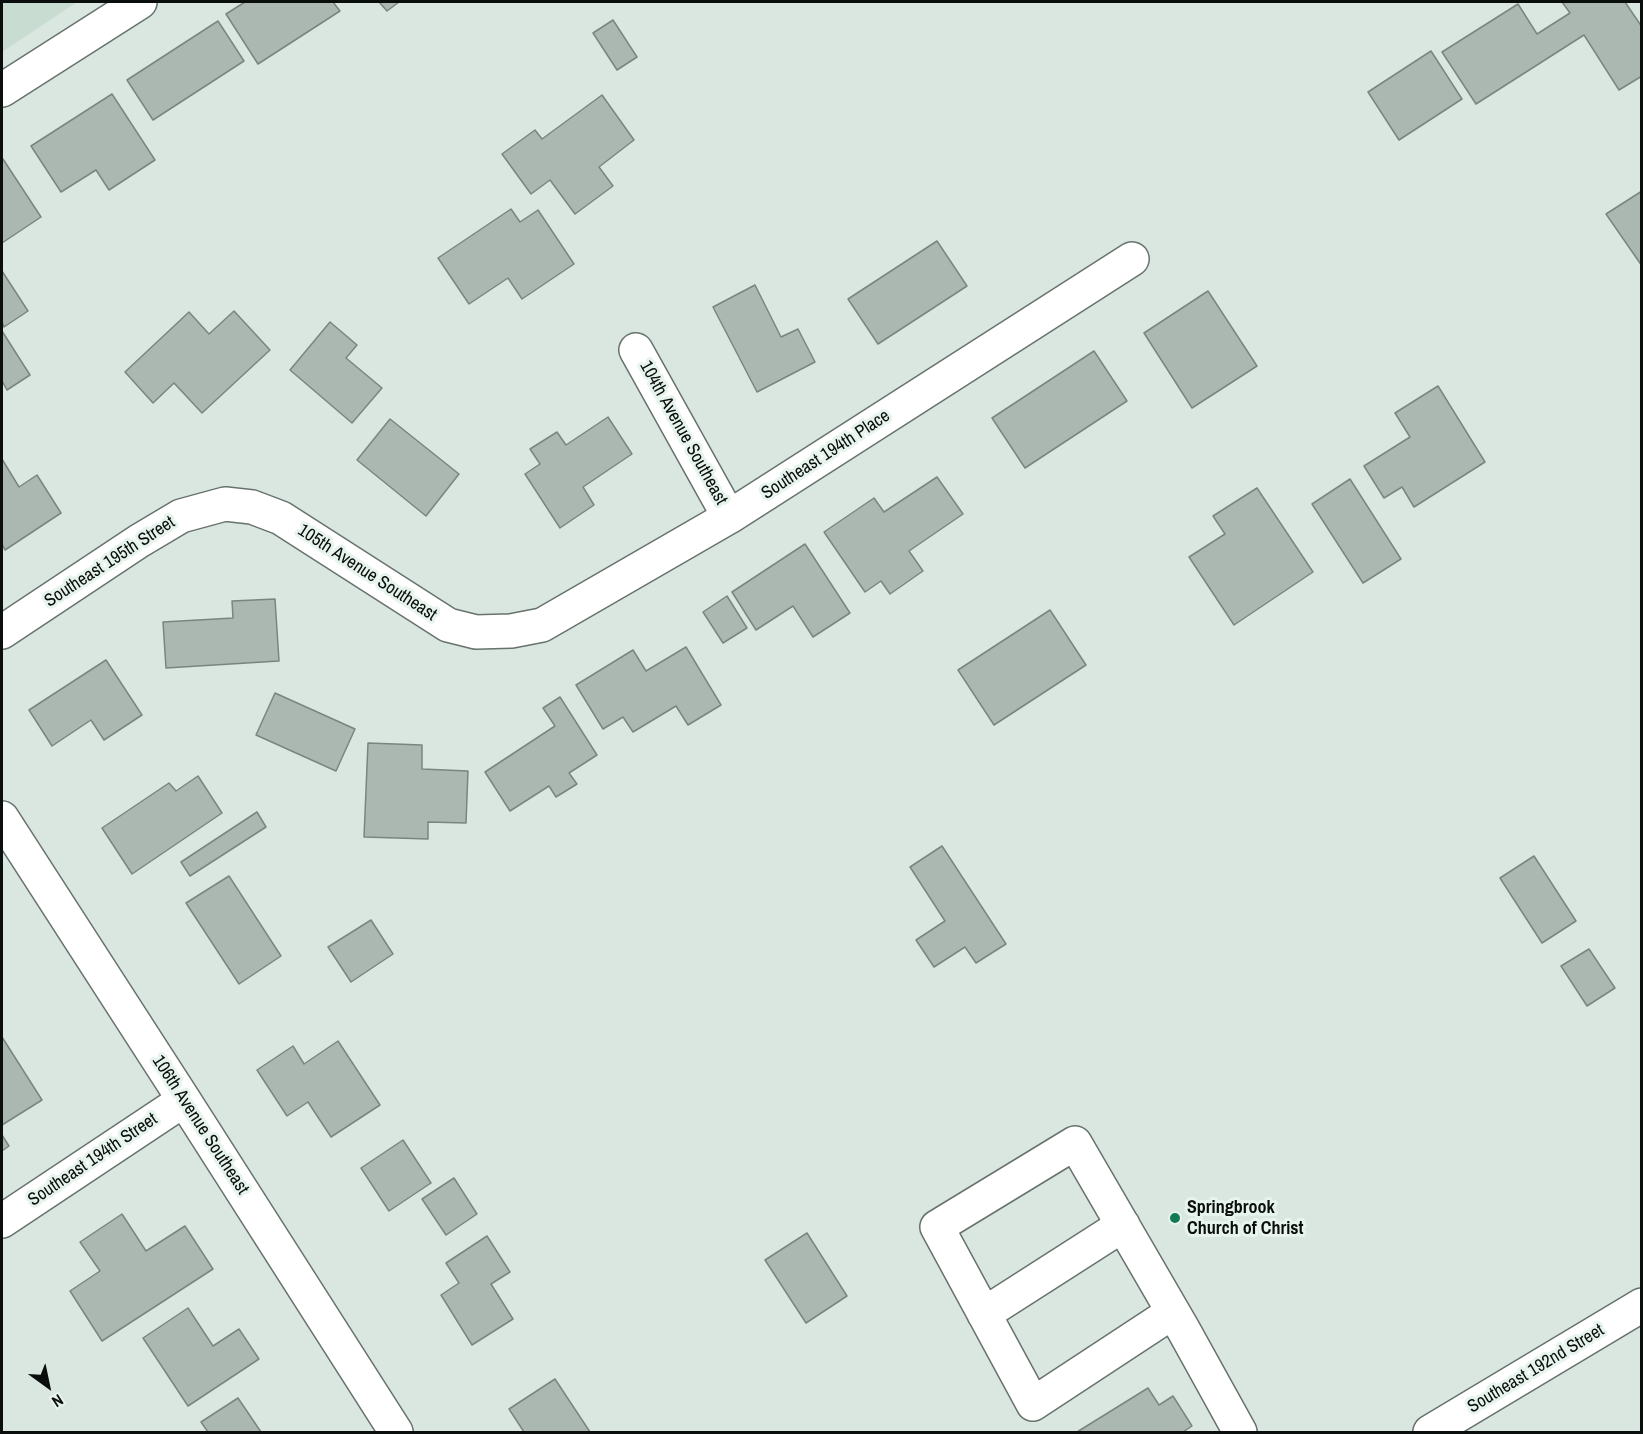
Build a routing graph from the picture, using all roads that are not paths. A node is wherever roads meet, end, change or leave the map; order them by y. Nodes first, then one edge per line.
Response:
1 (140, 2) edge
2 (2, 90) edge
3 (1131, 260) dead end
4 (636, 350) dead end
5 (225, 504) joint
6 (729, 517) junction
7 (511, 631) joint
8 (2, 632) edge
9 (2, 818) edge
10 (184, 1100) junction
11 (2, 1221) edge
12 (1123, 1225) junction
13 (1641, 1305) edge
14 (1173, 1312) junction
15 (984, 1314) junction
16 (396, 1432) edge
17 (1240, 1432) edge
18 (1430, 1432) edge

1 - 2 street
3 - 6 street, Southeast 194th Place
4 - 6 street, 104th Avenue Southeast
5 - 7 street, 105th Avenue Southeast
5 - 8 street, Southeast 195th Street
6 - 7 street, Southeast 194th Place
9 - 10 street, 106th Avenue Southeast
10 - 11 street, Southeast 194th Street
10 - 16 street, 106th Avenue Southeast
12 - 14 street
12 - 15 street
12 - 15 street
13 - 18 street, Southeast 192nd Street
14 - 15 street
14 - 17 street

